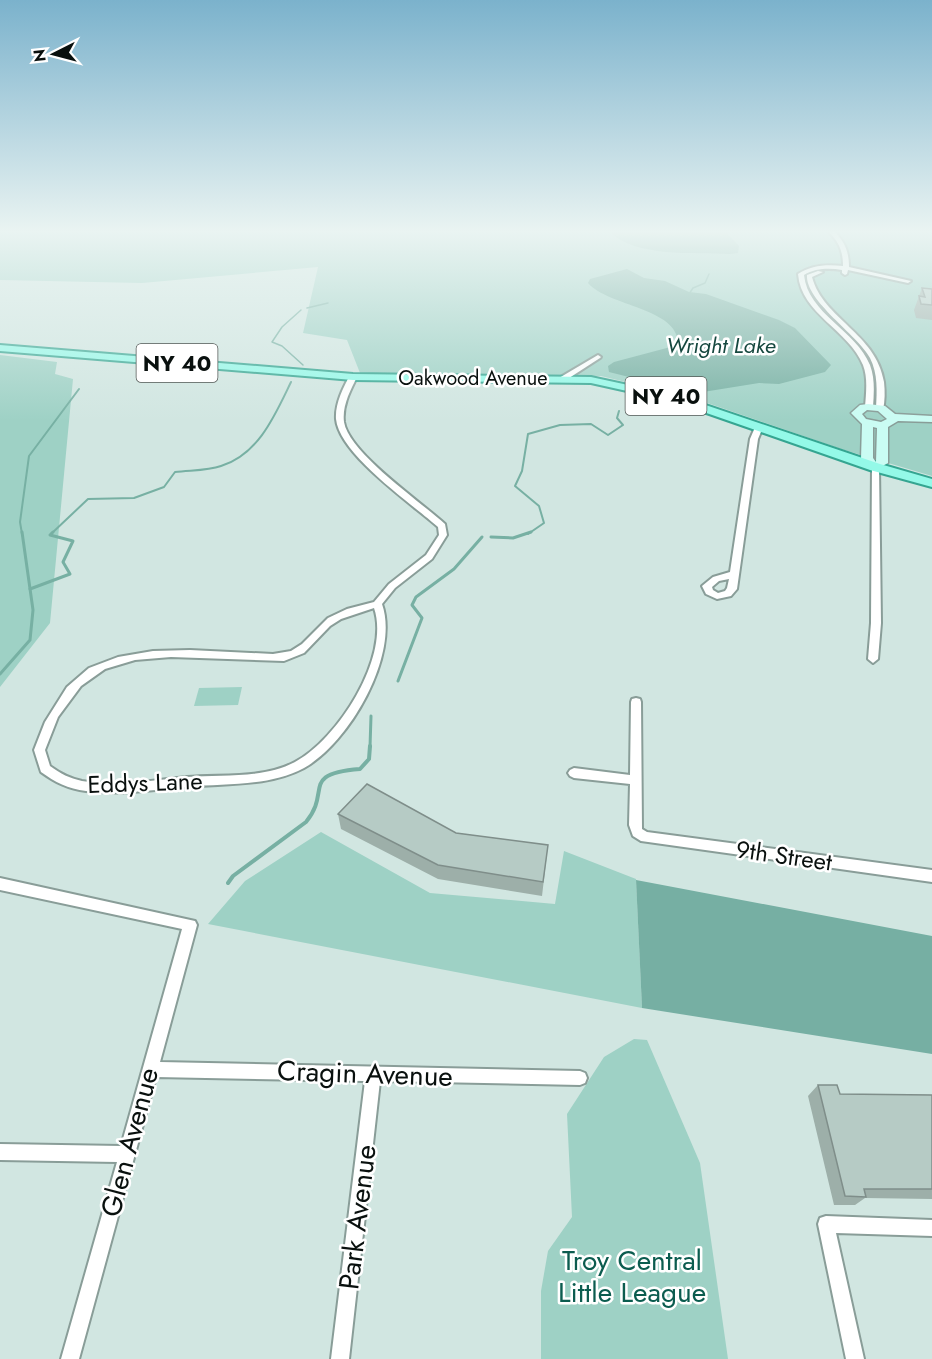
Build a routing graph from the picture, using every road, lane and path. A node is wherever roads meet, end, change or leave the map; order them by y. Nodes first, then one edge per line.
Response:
1 (809, 294) edge
2 (818, 294) edge
3 (0, 348) edge
4 (598, 357) dead end
5 (353, 377) junction
6 (563, 378) junction
7 (874, 407) junction
8 (893, 417) junction
9 (932, 419) edge
10 (867, 424) junction
11 (883, 426) junction
12 (759, 427) junction
13 (875, 467) junction
14 (932, 483) edge
15 (734, 574) dead end
16 (377, 604) junction
17 (873, 659) dead end
18 (636, 702) dead end
19 (574, 773) dead end
20 (636, 780) junction
21 (932, 876) edge
22 (0, 884) edge
23 (149, 1069) junction
24 (374, 1075) junction
25 (580, 1078) dead end
26 (0, 1152) edge
27 (126, 1154) junction
28 (932, 1228) edge
29 (70, 1359) edge
30 (340, 1359) edge
31 (855, 1359) edge

1 - 7 street
2 - 7 street
3 - 5 main road, Oakwood Avenue / NY 40
4 - 6 street
5 - 6 main road, Oakwood Avenue / NY 40
5 - 16 street
6 - 12 main road, Oakwood Avenue / NY 40
7 - 8 street
7 - 10 street
8 - 9 street
8 - 11 street
10 - 11 street
10 - 13 street
11 - 13 street
12 - 13 main road, Oakwood Avenue / NY 40
12 - 15 street
13 - 14 main road, Oakwood Avenue / NY 40
13 - 17 street
16 - 16 street, Eddys Lane
18 - 20 street
19 - 20 street
20 - 21 street, 9th Street
22 - 23 street, Glen Avenue
23 - 24 street, Cragin Avenue
23 - 27 street, Glen Avenue
24 - 25 street, Cragin Avenue
24 - 30 street, Park Avenue
26 - 27 street
27 - 29 street, Glen Avenue
28 - 31 street

